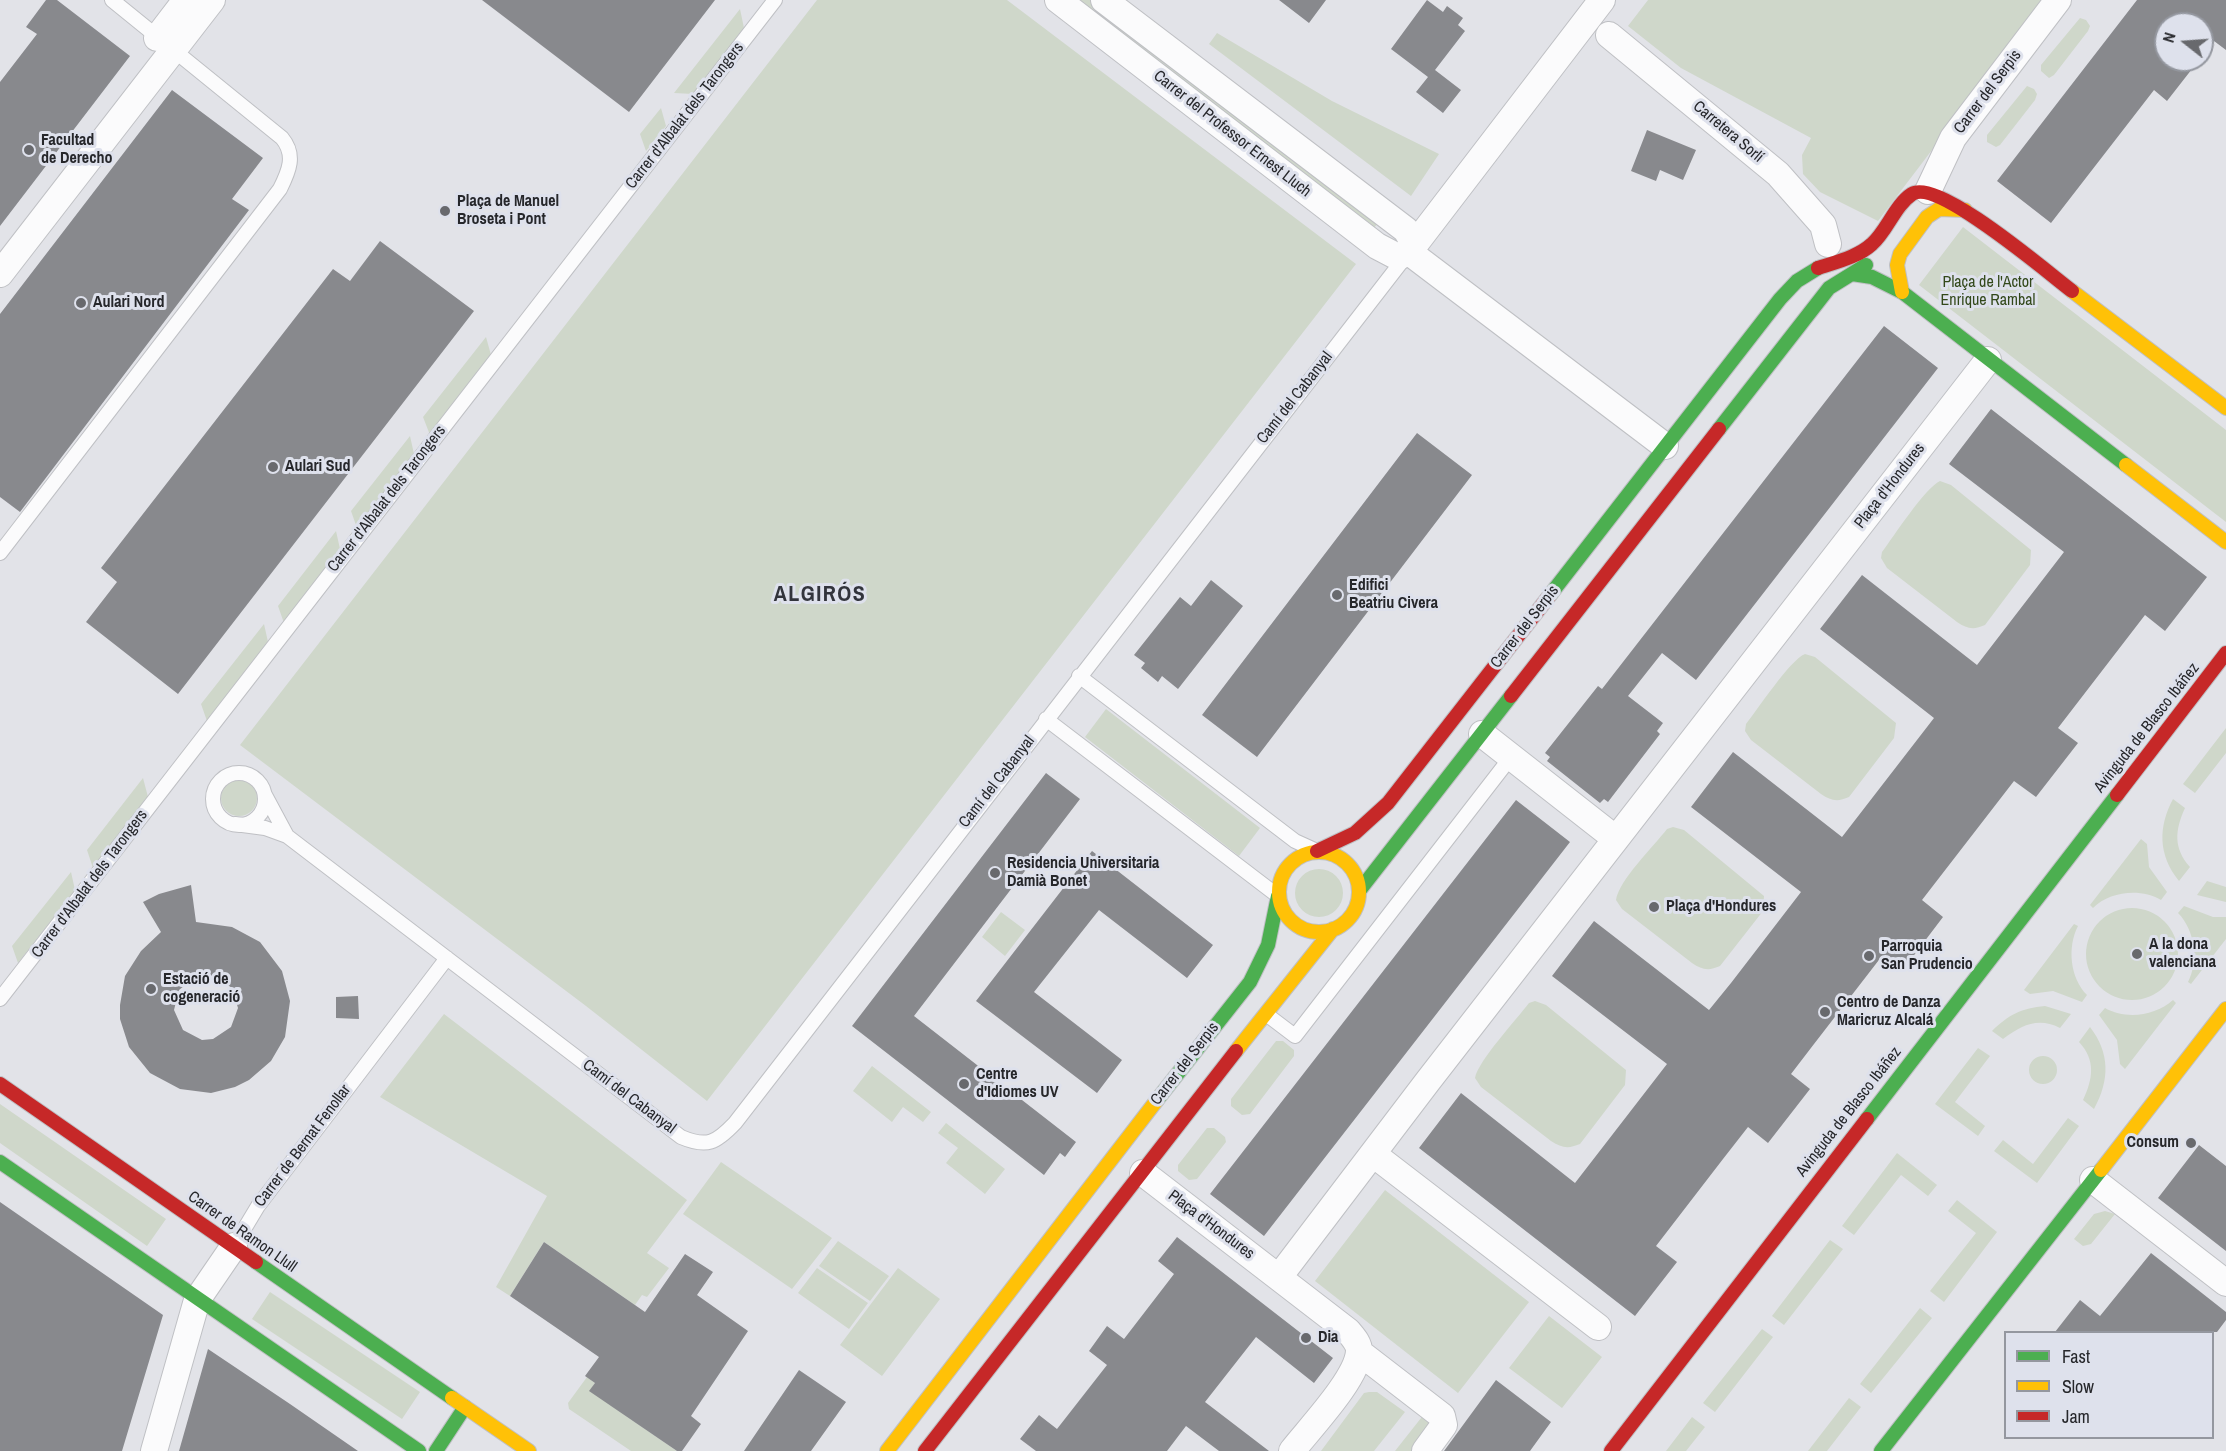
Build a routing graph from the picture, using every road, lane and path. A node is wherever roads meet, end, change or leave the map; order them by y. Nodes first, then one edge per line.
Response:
1 (112, 0) edge
2 (186, 0) edge
3 (212, 0) edge
4 (775, 0) edge
5 (1058, 0) edge
6 (1104, 0) edge
7 (1602, 0) edge
8 (2058, 0) edge
9 (1609, 35) dead end
10 (165, 44) junction
11 (1944, 156) junction
12 (1928, 191) junction
13 (1965, 210) junction
14 (1827, 244) dead end
15 (1409, 252) junction
16 (0, 274) edge
17 (1852, 274) junction
18 (1902, 292) junction
19 (1988, 360) junction
20 (2226, 408) edge
21 (1665, 446) junction
22 (2226, 542) edge
23 (0, 553) edge
24 (2226, 653) edge
25 (1079, 676) junction
26 (1046, 719) junction
27 (1482, 734) junction
28 (1511, 757) junction
29 (264, 792) junction
30 (235, 825) junction
31 (287, 836) junction
32 (1616, 839) junction
33 (1317, 851) junction
34 (1359, 891) junction
35 (1278, 896) junction
36 (1333, 929) junction
37 (447, 958) junction
38 (0, 999) edge
39 (2226, 1009) edge
40 (1266, 1014) junction
41 (0, 1084) edge
42 (1373, 1154) junction
43 (0, 1162) edge
44 (1143, 1173) junction
45 (2093, 1180) junction
46 (234, 1246) junction
47 (1280, 1277) junction
48 (2226, 1283) edge
49 (197, 1300) junction
50 (1598, 1327) dead end
51 (1358, 1348) junction
52 (465, 1407) junction
53 (154, 1451) edge
54 (419, 1451) edge
55 (436, 1451) edge
56 (528, 1451) edge
57 (887, 1451) edge
58 (926, 1451) edge
59 (1292, 1451) edge
60 (1425, 1451) edge
61 (1611, 1451) edge
62 (1881, 1451) edge

1 - 10 lane
2 - 10 street
3 - 10 street
4 - 38 lane, Carrer d'Albalat dels Tarongers
5 - 15 street, Carrer del Professor Ernest Lluch
6 - 15 street, Carrer del Professor Ernest Lluch
7 - 15 street, Camí del Cabanyal
8 - 11 street, Carrer del Serpis
9 - 14 street, Carretera Sorlí
10 - 16 street
10 - 23 lane
11 - 12 street, Carrer del Serpis
11 - 13 street
12 - 13 street
12 - 17 street, Carrer del Serpis
12 - 21 street, Carrer del Serpis
13 - 18 street
13 - 20 street
15 - 21 street, Carrer del Professor Ernest Lluch
15 - 25 lane, Camí del Cabanyal
17 - 18 street
17 - 27 street, Carrer del Serpis
18 - 19 street
19 - 22 street
19 - 32 street, Plaça d'Hondures
21 - 33 street, Carrer del Serpis
24 - 61 street, Avinguda de Blasco Ibáñez
25 - 26 lane, Camí del Cabanyal
25 - 33 lane
26 - 35 lane
26 - 37 lane, Camí del Cabanyal
27 - 28 street
27 - 34 street, Carrer del Serpis
28 - 32 street
28 - 40 lane
29 - 30 lane
29 - 30 lane
29 - 31 lane
30 - 31 lane
31 - 37 lane, Camí del Cabanyal
32 - 42 street, Plaça d'Hondures
33 - 34 street
33 - 35 street
34 - 36 street
35 - 36 street
35 - 57 street, Carrer del Serpis
36 - 40 street, Carrer del Serpis
37 - 46 lane, Carrer de Bernat Fenollar
39 - 45 street
40 - 44 street, Carrer del Serpis
41 - 46 street, Carrer de Ramon Llull
42 - 47 street, Plaça d'Hondures
42 - 50 street
43 - 49 street
44 - 47 street, Plaça d'Hondures
44 - 58 street, Carrer del Serpis
45 - 48 street
45 - 62 street
46 - 49 street, Carrer de Bernat Fenollar
46 - 52 street, Carrer de Ramon Llull
47 - 51 street, Plaça d'Hondures
49 - 53 street, Carrer de Bernat Fenollar
49 - 54 street
51 - 59 street
51 - 60 street, Plaça d'Hondures
52 - 55 street
52 - 56 street, Carrer de Ramon Llull

